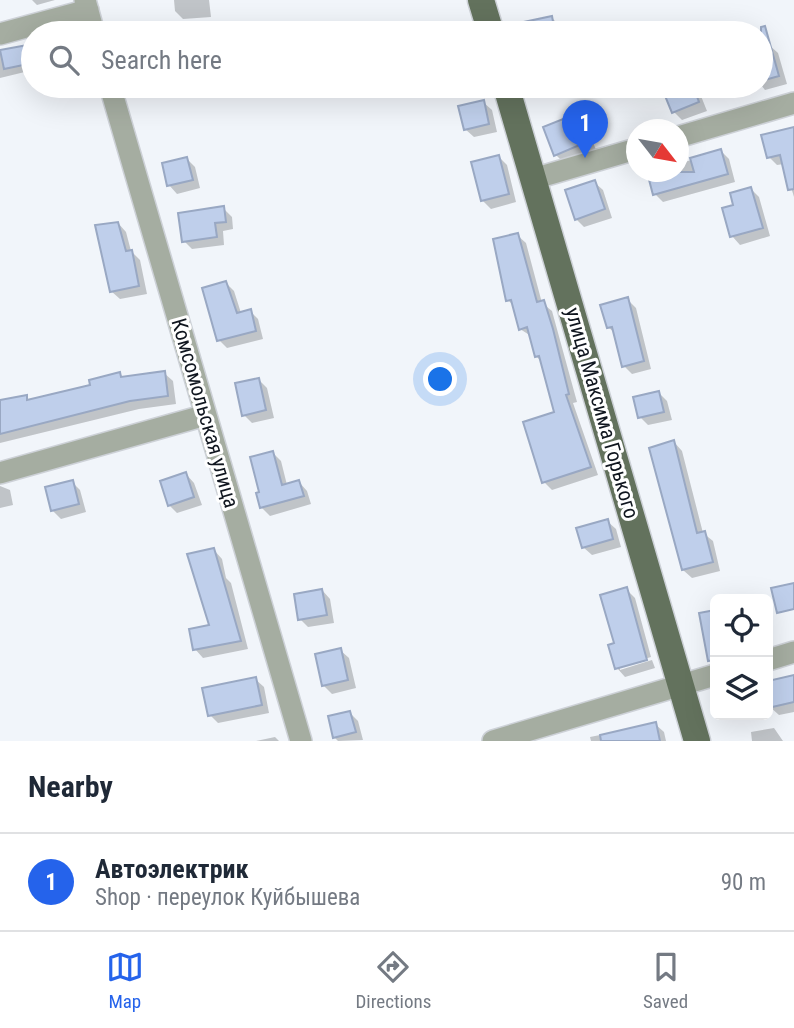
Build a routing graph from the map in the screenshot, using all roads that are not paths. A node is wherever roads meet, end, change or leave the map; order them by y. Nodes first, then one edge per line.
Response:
1 (481, 0) edge
2 (86, 5) edge
3 (39, 21) edge
4 (487, 21) edge
5 (21, 27) edge
6 (0, 34) edge
7 (114, 98) edge
8 (509, 98) edge
9 (794, 103) edge
10 (689, 134) edge
11 (626, 152) edge
12 (533, 179) junction
13 (206, 415) junction
14 (0, 473) edge
15 (794, 652) edge
16 (773, 658) edge
17 (710, 676) edge
18 (681, 685) junction
19 (301, 741) edge
20 (493, 741) edge
21 (697, 741) edge

1 - 4 main road
2 - 3 street
5 - 6 street
7 - 13 street, Комсомольская улица
8 - 12 main road, улица Максима Горького
9 - 10 street
11 - 12 street
12 - 18 main road, улица Максима Горького
13 - 14 street
13 - 19 street, Комсомольская улица
15 - 16 street
17 - 18 street
18 - 20 street
18 - 21 main road, улица Максима Горького

